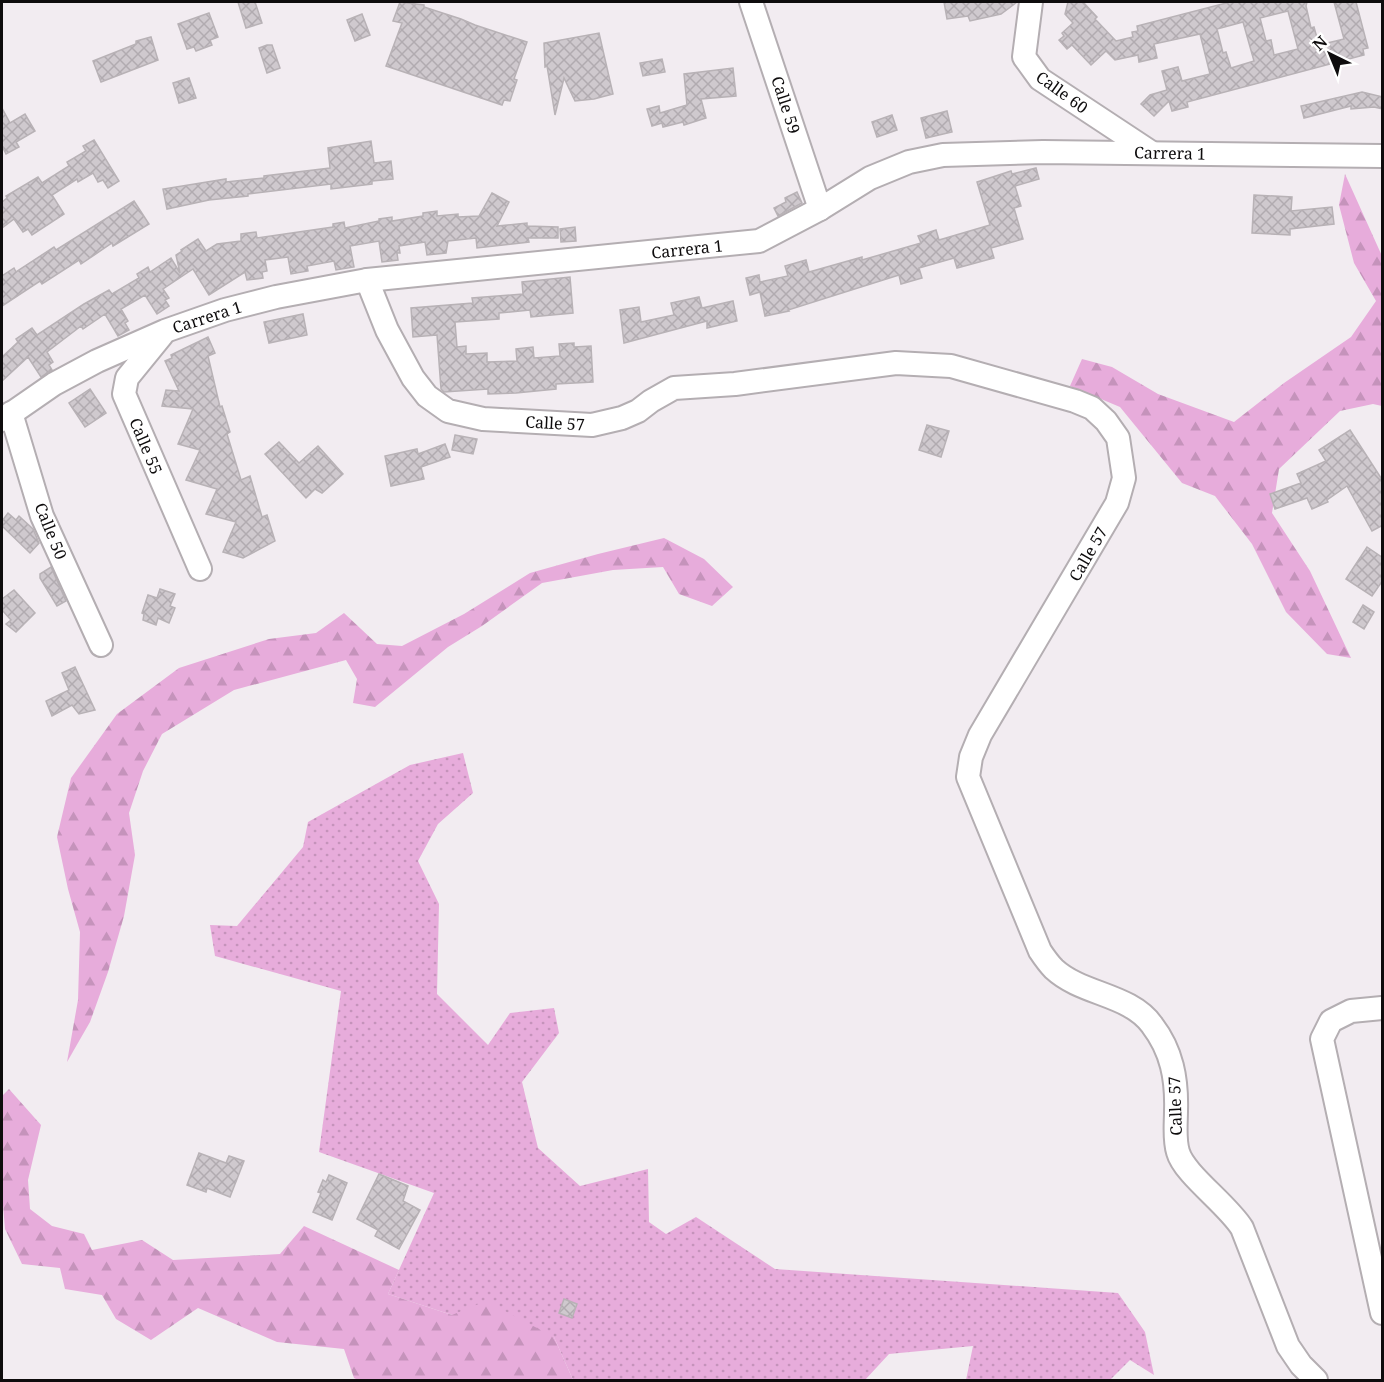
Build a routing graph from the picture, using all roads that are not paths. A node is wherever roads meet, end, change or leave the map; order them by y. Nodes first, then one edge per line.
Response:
1 (751, 2) edge
2 (1031, 2) edge
3 (1152, 153) junction
4 (1383, 156) edge
5 (820, 209) junction
6 (367, 280) junction
7 (165, 331) junction
8 (6, 417) edge
9 (200, 569) dead end
10 (101, 645) dead end
11 (1383, 1008) edge
12 (1383, 1313) edge
13 (1316, 1380) edge

1 - 5 street, Calle 59
2 - 3 street, Calle 60
3 - 4 street, Carrera 1
3 - 5 street, Carrera 1
5 - 6 street, Carrera 1
6 - 7 street, Carrera 1
6 - 13 street, Calle 57
7 - 8 street, Carrera 1
7 - 9 street, Calle 55
8 - 10 street, Calle 50
11 - 12 street

